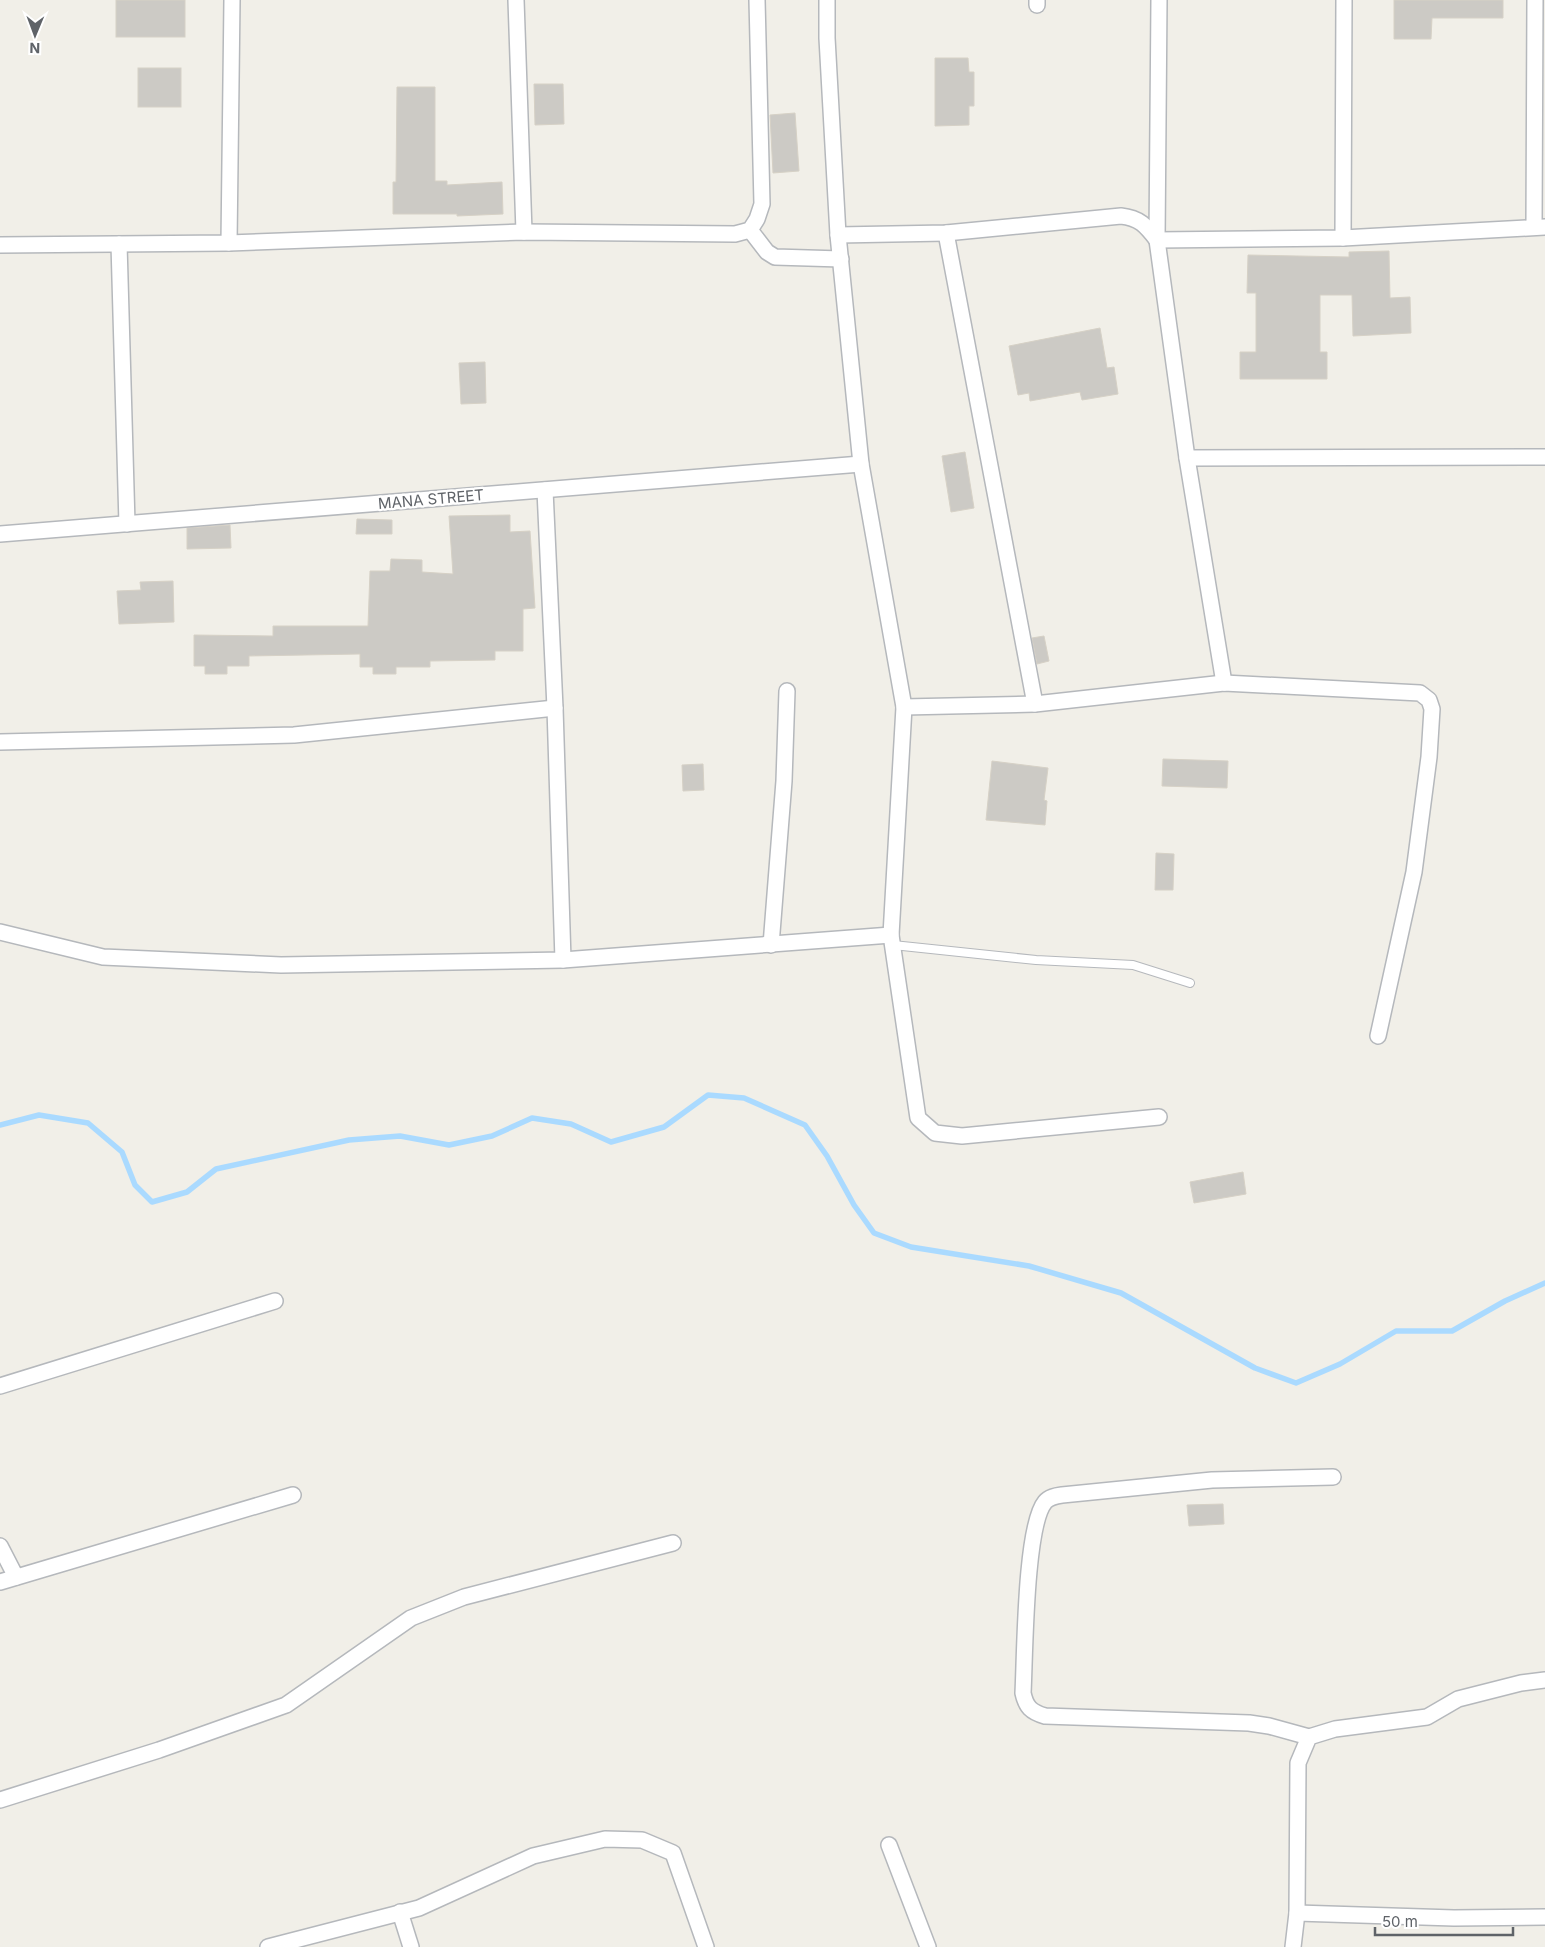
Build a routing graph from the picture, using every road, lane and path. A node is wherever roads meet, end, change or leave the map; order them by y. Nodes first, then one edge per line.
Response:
1 (232, 0) edge
2 (516, 0) edge
3 (757, 0) edge
4 (827, 0) edge
5 (1159, 0) edge
6 (1344, 0) edge
7 (1535, 0) edge
8 (1540, 227) edge
9 (750, 230) junction
10 (524, 232) junction
11 (946, 233) junction
12 (838, 235) junction
13 (1343, 238) junction
14 (1157, 240) junction
15 (229, 243) junction
16 (119, 244) junction
17 (0, 245) edge
18 (841, 258) junction
19 (1545, 457) edge
20 (1187, 458) junction
21 (861, 464) junction
22 (545, 490) junction
23 (127, 524) junction
24 (0, 534) edge
25 (1224, 683) junction
26 (787, 691) dead end
27 (1034, 704) junction
28 (904, 707) junction
29 (555, 708) junction
30 (0, 742) edge
31 (0, 932) edge
32 (892, 940) junction
33 (772, 945) junction
34 (563, 960) junction
35 (1190, 983) dead end
36 (1378, 1036) dead end
37 (1159, 1117) dead end
38 (275, 1301) dead end
39 (0, 1386) edge
40 (1333, 1478) dead end
41 (293, 1495) dead end
42 (673, 1543) dead end
43 (0, 1546) edge
44 (16, 1577) junction
45 (0, 1582) edge
46 (1545, 1680) edge
47 (1310, 1737) junction
48 (0, 1800) edge
49 (889, 1845) dead end
50 (400, 1912) junction
51 (1297, 1913) junction
52 (1545, 1918) edge
53 (268, 1947) edge
54 (411, 1947) edge
55 (706, 1947) edge
56 (928, 1947) edge
57 (1293, 1947) edge

1 - 15 street
2 - 10 street
3 - 9 street
4 - 12 street
5 - 14 street
6 - 13 street
7 - 8 street
8 - 13 street
9 - 10 street
9 - 18 street
10 - 15 street
11 - 12 street
11 - 14 street
11 - 27 street
12 - 18 street
13 - 14 street
14 - 20 street
15 - 16 street
16 - 17 street
16 - 23 street
18 - 21 street
19 - 20 street
20 - 25 street
21 - 22 street, MANA STREET
21 - 28 street
22 - 23 street, MANA STREET
22 - 29 street
23 - 24 street, MANA STREET
25 - 27 street
25 - 36 street
26 - 33 street
27 - 28 street
28 - 32 street
29 - 30 street
29 - 34 street
31 - 34 street
32 - 33 street
32 - 35 lane
32 - 37 street
33 - 34 street
38 - 39 street
40 - 47 street
41 - 44 street
42 - 48 street
43 - 44 street
44 - 45 street
46 - 47 street
47 - 51 street
49 - 56 street
50 - 53 street
50 - 54 street
50 - 55 street
51 - 52 street
51 - 57 street

